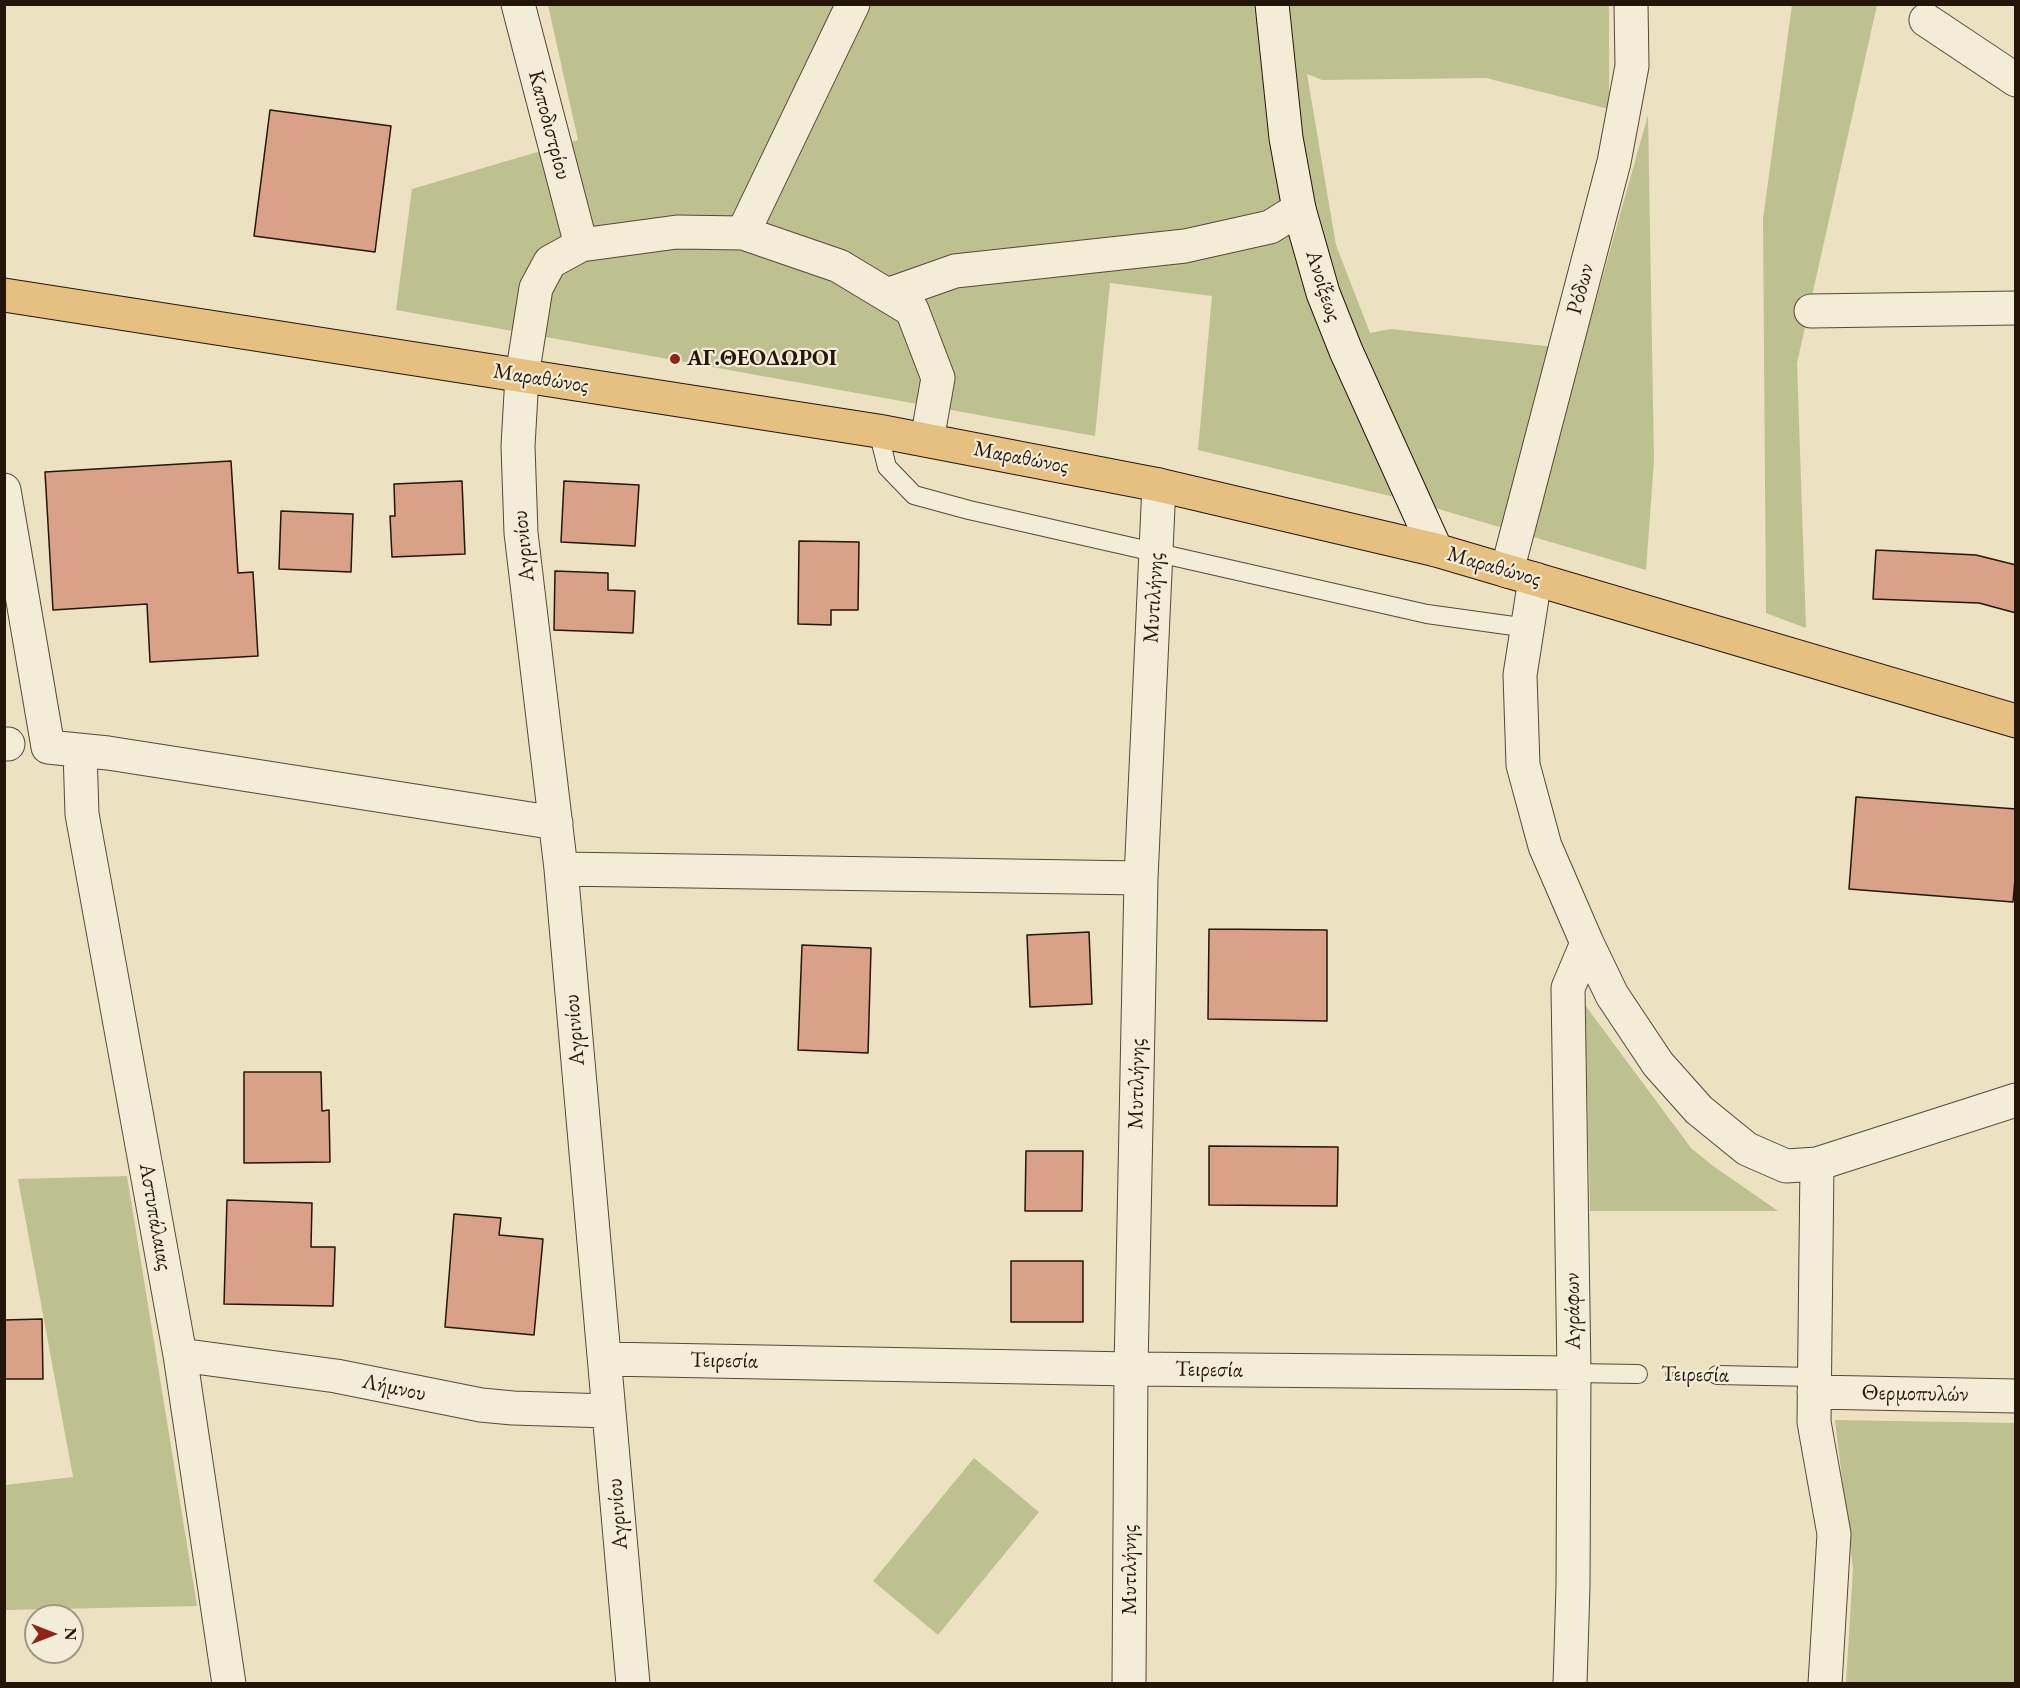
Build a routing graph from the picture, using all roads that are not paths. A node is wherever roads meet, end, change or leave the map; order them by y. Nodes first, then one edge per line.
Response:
1 (518, 4) edge
2 (853, 4) edge
3 (1272, 4) edge
4 (1631, 4) edge
5 (1926, 20) dead end
6 (2016, 80) edge
7 (1299, 208) junction
8 (743, 233) junction
9 (581, 245) junction
10 (4, 295) edge
11 (886, 295) junction
12 (2016, 308) edge
13 (1811, 311) dead end
14 (522, 376) junction
15 (878, 431) junction
16 (927, 440) junction
17 (1159, 485) junction
18 (4, 490) edge
19 (1436, 550) junction
20 (1156, 552) junction
21 (1521, 575) junction
22 (1528, 628) junction
23 (2016, 721) edge
24 (80, 750) junction
25 (556, 823) junction
26 (561, 869) junction
27 (1141, 878) junction
28 (1587, 943) junction
29 (2016, 1100) edge
30 (1817, 1164) junction
31 (180, 1354) junction
32 (605, 1359) junction
33 (1131, 1369) junction
34 (1574, 1373) junction
35 (1638, 1374) road end
36 (1718, 1375) road end
37 (1814, 1384) junction
38 (2016, 1396) edge
39 (608, 1411) junction
40 (229, 1683) edge
41 (633, 1683) edge
42 (1129, 1683) edge
43 (1570, 1683) edge
44 (1825, 1683) edge

1 - 9 street, Καποδιστρίου
2 - 8 street
3 - 7 street, Ανοίξεως
4 - 21 street, Ρόδων
5 - 6 street
7 - 11 street
7 - 19 street, Ανοίξεως
8 - 9 street
8 - 11 street
9 - 14 street, Αγρινίου
10 - 14 main road, Μαραθώνος
11 - 16 street
12 - 13 street
14 - 15 main road, Μαραθώνος
14 - 25 street, Αγρινίου
15 - 16 main road, Μαραθώνος
15 - 20 lane
16 - 17 main road, Μαραθώνος
17 - 19 main road, Μαραθώνος
17 - 20 street, Μυτιλήνης
18 - 24 street
19 - 21 main road, Μαραθώνος
20 - 22 lane
20 - 27 street, Μυτιλήνης
21 - 22 street, Ρόδων
21 - 23 main road, Μαραθώνος
22 - 28 street, Ρόδων
24 - 25 street
24 - 31 street, Αστυπάλαιας
25 - 26 street, Αγρινίου
26 - 27 street
26 - 32 street, Αγρινίου
27 - 33 street, Μυτιλήνης
28 - 30 street, Ρόδων
28 - 34 street, Αγράφων
29 - 30 street, Ρόδων
30 - 37 street
31 - 39 street, Λήμνου
31 - 40 street, Αστυπάλαιας
32 - 33 street, Τειρεσία
32 - 39 street, Αγρινίου
33 - 34 street, Τειρεσία
33 - 42 street, Μυτιλήνης
34 - 35 lane, Τειρεσία
34 - 43 street, Αγράφων
36 - 37 lane, Τειρεσία
37 - 38 street, Θερμοπυλών
37 - 44 street
39 - 41 street, Αγρινίου

